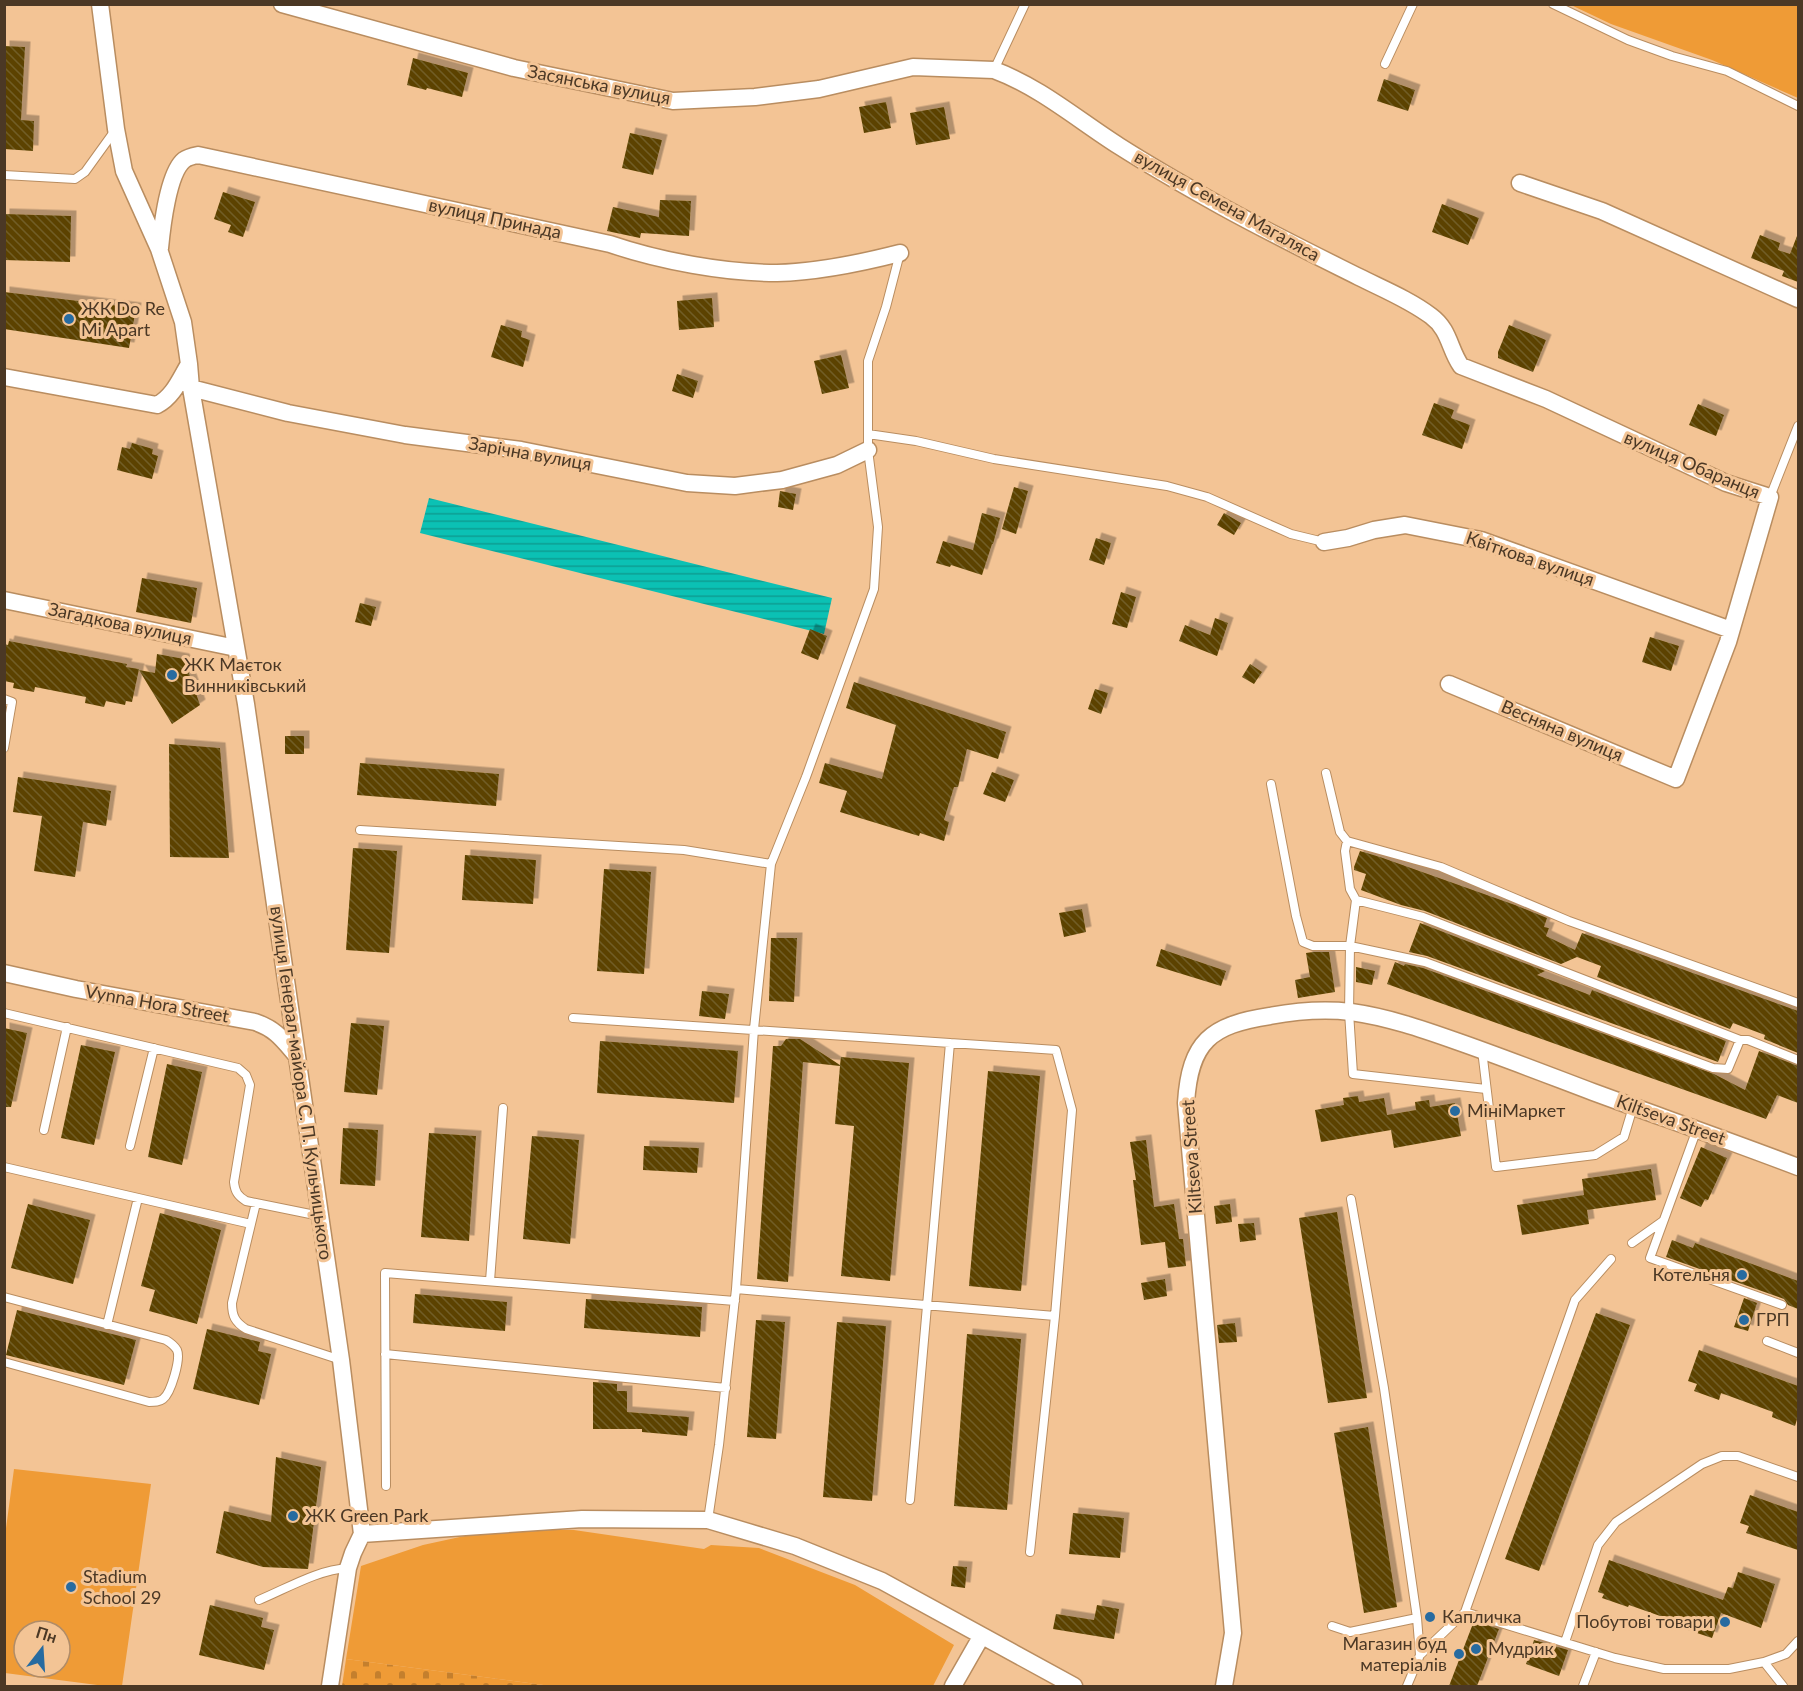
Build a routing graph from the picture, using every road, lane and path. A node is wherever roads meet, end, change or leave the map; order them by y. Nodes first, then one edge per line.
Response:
1 (100, 4) edge
2 (282, 4) edge
3 (1025, 4) edge
4 (1413, 4) edge
5 (1553, 4) edge
6 (1384, 64) dead end
7 (994, 70) junction
8 (1798, 106) edge
9 (116, 129) junction
10 (4, 175) edge
11 (1520, 183) dead end
12 (159, 249) junction
13 (900, 253) joint
14 (1798, 299) edge
15 (1452, 346) joint
16 (189, 364) junction
17 (4, 377) edge
18 (191, 388) junction
19 (1798, 426) edge
20 (868, 442) junction
21 (1770, 497) junction
22 (1324, 542) joint
23 (4, 600) edge
24 (1731, 630) junction
25 (236, 648) junction
26 (1449, 684) dead end
27 (4, 699) edge
28 (4, 748) edge
29 (1326, 773) dead end
30 (1676, 779) joint
31 (1271, 784) dead end
32 (360, 830) dead end
33 (1347, 841) junction
34 (771, 864) junction
35 (1356, 900) junction
36 (1350, 946) junction
37 (4, 973) edge
38 (1798, 1003) edge
39 (1349, 1012) junction
40 (4, 1013) edge
41 (573, 1018) dead end
42 (67, 1027) junction
43 (754, 1029) junction
44 (1740, 1040) junction
45 (950, 1043) junction
46 (154, 1048) junction
47 (1482, 1050) junction
48 (298, 1056) junction
49 (1798, 1060) edge
50 (1486, 1089) junction
51 (1634, 1107) junction
52 (503, 1108) dead end
53 (1697, 1129) junction
54 (44, 1130) dead end
55 (130, 1146) dead end
56 (4, 1167) edge
57 (1798, 1167) edge
58 (138, 1198) junction
59 (1351, 1199) dead end
60 (256, 1203) junction
61 (321, 1216) junction
62 (1663, 1221) junction
63 (251, 1224) junction
64 (1632, 1243) dead end
65 (1611, 1259) dead end
66 (490, 1281) junction
67 (736, 1289) junction
68 (4, 1297) edge
69 (735, 1301) junction
70 (927, 1305) junction
71 (1782, 1305) dead end
72 (1055, 1316) junction
73 (107, 1325) junction
74 (1767, 1341) dead end
75 (1798, 1353) edge
76 (385, 1354) junction
77 (341, 1360) junction
78 (4, 1362) edge
79 (726, 1388) junction
80 (1798, 1477) edge
81 (386, 1486) dead end
82 (910, 1500) dead end
83 (708, 1520) junction
84 (362, 1534) junction
85 (1030, 1552) dead end
86 (348, 1568) junction
87 (260, 1600) dead end
88 (1465, 1612) junction
89 (1418, 1618) junction
90 (1332, 1626) dead end
91 (981, 1637) junction
92 (1798, 1641) edge
93 (1565, 1642) junction
94 (1596, 1652) junction
95 (1420, 1655) junction
96 (1764, 1662) junction
97 (330, 1686) edge
98 (952, 1686) edge
99 (1074, 1686) edge
100 (1224, 1686) edge
101 (1407, 1686) edge
102 (1583, 1686) edge
103 (1783, 1686) edge

1 - 9 street, вулиця Генерал-майора С. П. Кульчицького
2 - 7 street, Засянська вулиця
3 - 7 lane
4 - 6 lane
5 - 8 lane
7 - 15 street, вулиця Семена Магаляса
9 - 10 lane
9 - 12 street, вулиця Генерал-майора С. П. Кульчицького
11 - 14 street
12 - 13 street, вулиця Принада
12 - 16 street, вулиця Генерал-майора С. П. Кульчицького
13 - 20 lane
15 - 21 street, вулиця Обаранця
16 - 17 street
16 - 18 street, вулиця Генерал-майора С. П. Кульчицького
18 - 20 street, Зарічна вулиця
18 - 25 street, вулиця Генерал-майора С. П. Кульчицького
19 - 21 lane
20 - 22 lane
20 - 34 lane
21 - 24 street, вулиця Обаранця
22 - 24 street, Квіткова вулиця
23 - 25 street, Загадкова вулиця
24 - 30 street, вулиця Обаранця
25 - 48 street, вулиця Генерал-майора С. П. Кульчицького
26 - 30 street, Весняна вулиця
27 - 28 lane
29 - 33 lane
31 - 36 lane
32 - 34 lane
33 - 35 lane
33 - 38 lane
34 - 43 lane
35 - 36 lane
35 - 44 lane
36 - 39 lane
36 - 44 lane
37 - 48 street, Vynna Hora Street
39 - 47 street, Kiltseva Street
39 - 50 lane
39 - 100 street, Kiltseva Street
40 - 42 lane
41 - 43 lane
42 - 46 lane
42 - 54 lane
43 - 45 lane
43 - 67 lane
44 - 49 lane
45 - 70 lane
45 - 72 lane
46 - 55 lane
46 - 60 lane
47 - 50 lane
47 - 51 street, Kiltseva Street
48 - 61 street, вулиця Генерал-майора С. П. Кульчицького
50 - 51 lane
51 - 53 street, Kiltseva Street
52 - 66 lane
53 - 57 street, Kiltseva Street
53 - 62 lane
56 - 58 lane
58 - 63 lane
58 - 73 lane
59 - 89 lane
60 - 61 lane
60 - 63 lane
61 - 77 street, вулиця Генерал-майора С. П. Кульчицького
62 - 64 lane
62 - 71 lane
63 - 77 lane
65 - 88 lane
66 - 69 lane
66 - 76 lane
67 - 69 lane
67 - 70 lane
68 - 73 lane
69 - 79 lane
70 - 72 lane
70 - 82 lane
72 - 85 lane
73 - 78 lane
74 - 75 lane
76 - 79 lane
76 - 81 lane
77 - 84 street, вулиця Генерал-майора С. П. Кульчицького
79 - 83 lane
80 - 93 lane
83 - 84 street
83 - 91 street
84 - 86 street
86 - 87 lane
86 - 97 street
88 - 93 lane
88 - 95 lane
89 - 90 lane
89 - 95 lane
91 - 98 street
91 - 99 street
92 - 96 lane
93 - 94 lane
94 - 96 lane
94 - 102 lane
95 - 101 lane
96 - 103 lane

